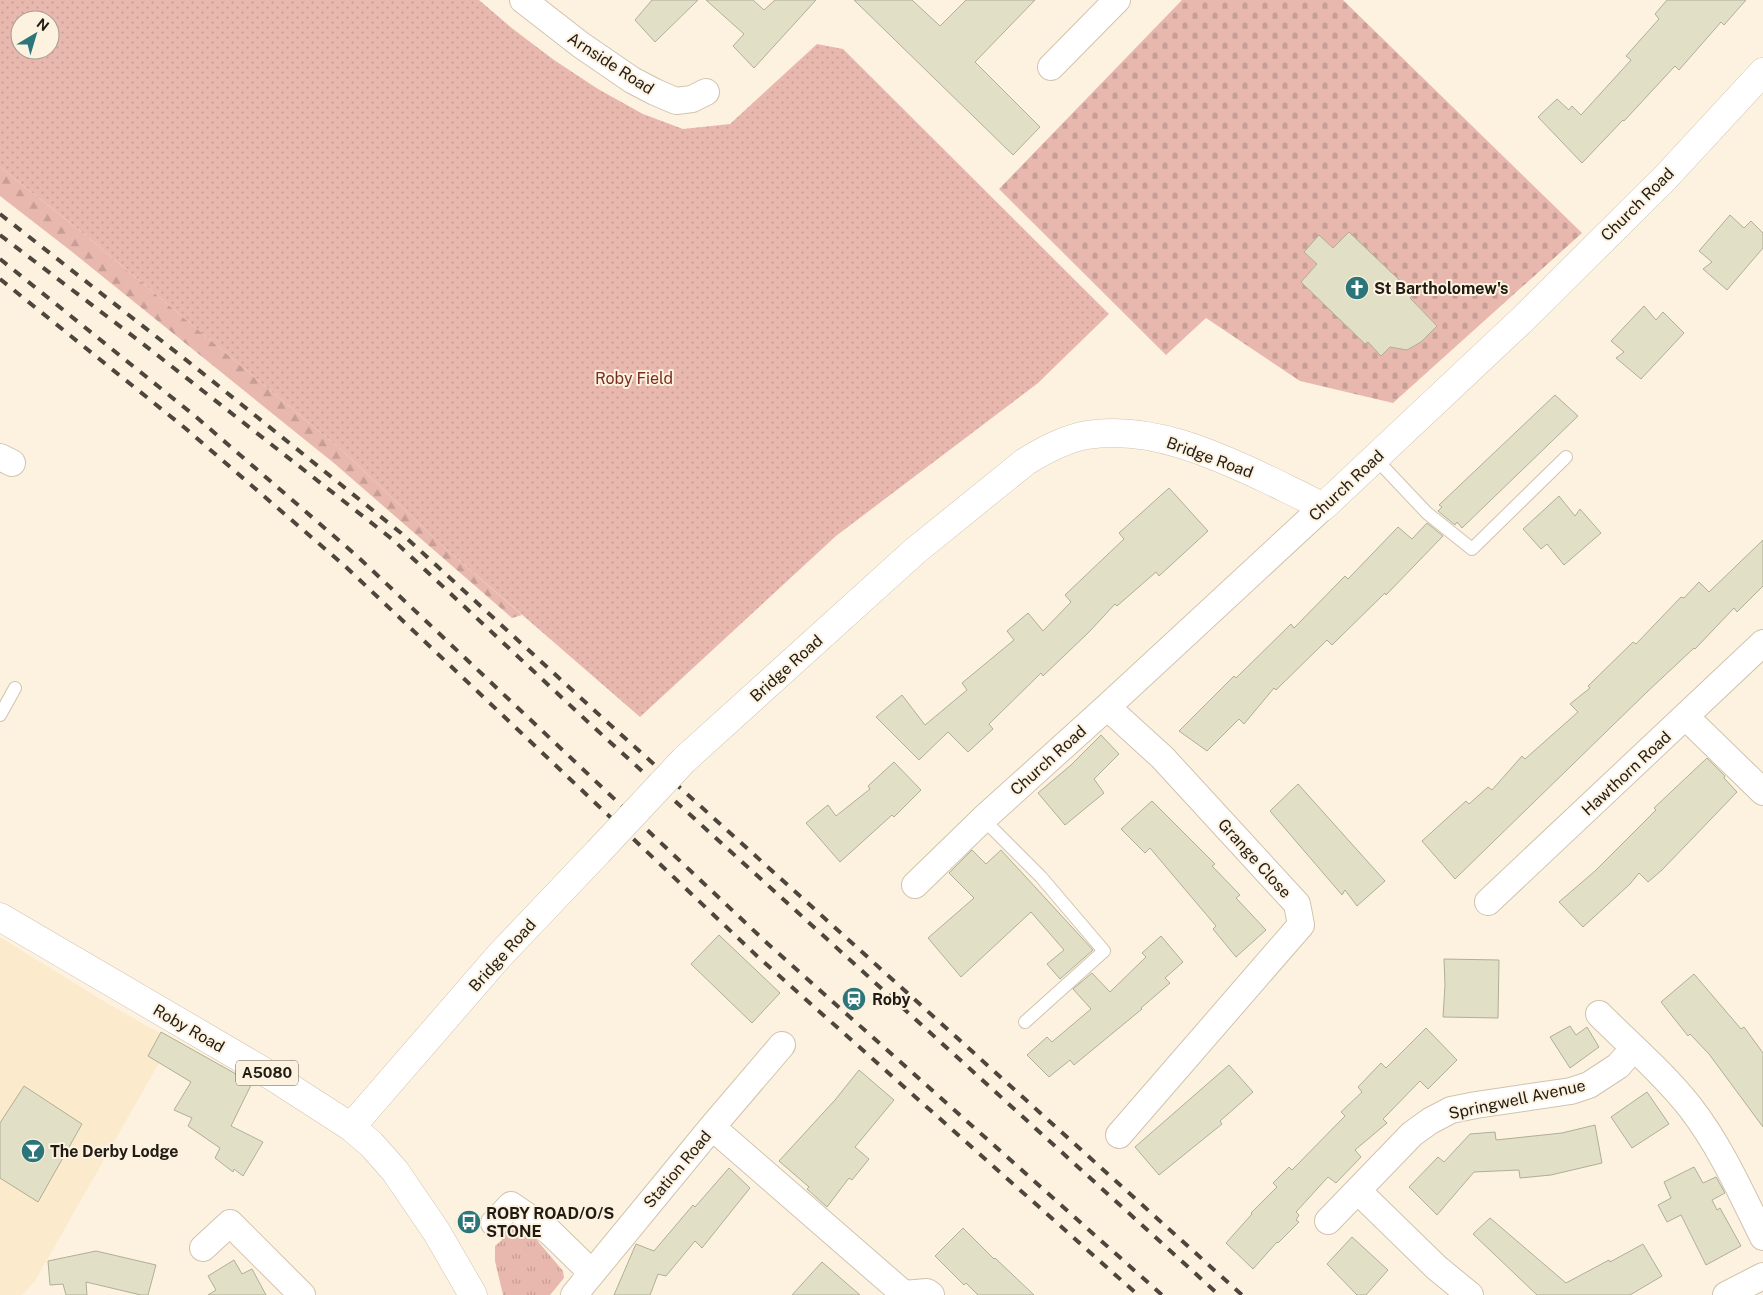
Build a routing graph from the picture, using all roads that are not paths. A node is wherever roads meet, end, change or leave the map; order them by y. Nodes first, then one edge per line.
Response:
1 (523, 0) edge
2 (1117, 0) edge
3 (1051, 67) dead end
4 (1763, 72) edge
5 (706, 92) dead end
6 (1566, 457) dead end
7 (1376, 458) junction
8 (1323, 507) junction
9 (1763, 643) edge
10 (14, 688) dead end
11 (1107, 708) junction
12 (0, 715) edge
13 (1686, 717) junction
14 (1763, 792) edge
15 (983, 819) junction
16 (915, 885) dead end
17 (1488, 902) dead end
18 (0, 917) edge
19 (1599, 1014) dead end
20 (1025, 1022) dead end
21 (782, 1045) dead end
22 (1634, 1048) junction
23 (712, 1126) junction
24 (350, 1127) junction
25 (1119, 1136) dead end
26 (1358, 1191) junction
27 (1328, 1221) dead end
28 (494, 1223) dead end
29 (1763, 1237) edge
30 (203, 1248) dead end
31 (591, 1272) junction
32 (1763, 1276) edge
33 (302, 1295) edge
34 (473, 1295) edge
35 (574, 1295) edge
36 (932, 1295) edge
37 (1470, 1295) edge
38 (1726, 1295) edge

1 - 5 street, Arnside Road
2 - 3 street
4 - 7 street, Church Road
6 - 7 lane
7 - 8 street, Church Road
8 - 11 street, Church Road
8 - 24 street, Bridge Road, bridge
9 - 13 street, Hawthorn Road
10 - 12 lane
11 - 15 street, Church Road
11 - 25 street, Grange Close
13 - 14 street
13 - 17 street, Hawthorn Road
15 - 16 street, Church Road
15 - 20 lane
18 - 24 street, Roby Road / A5080
19 - 22 street
21 - 23 street, Station Road
22 - 26 street, Springwell Avenue
22 - 29 street
23 - 31 street, Station Road
23 - 36 street
24 - 34 street, Roby Road / A5080
26 - 27 street, Springwell Avenue
26 - 37 street
28 - 31 street
30 - 33 street
31 - 35 street, Station Road
32 - 38 street

